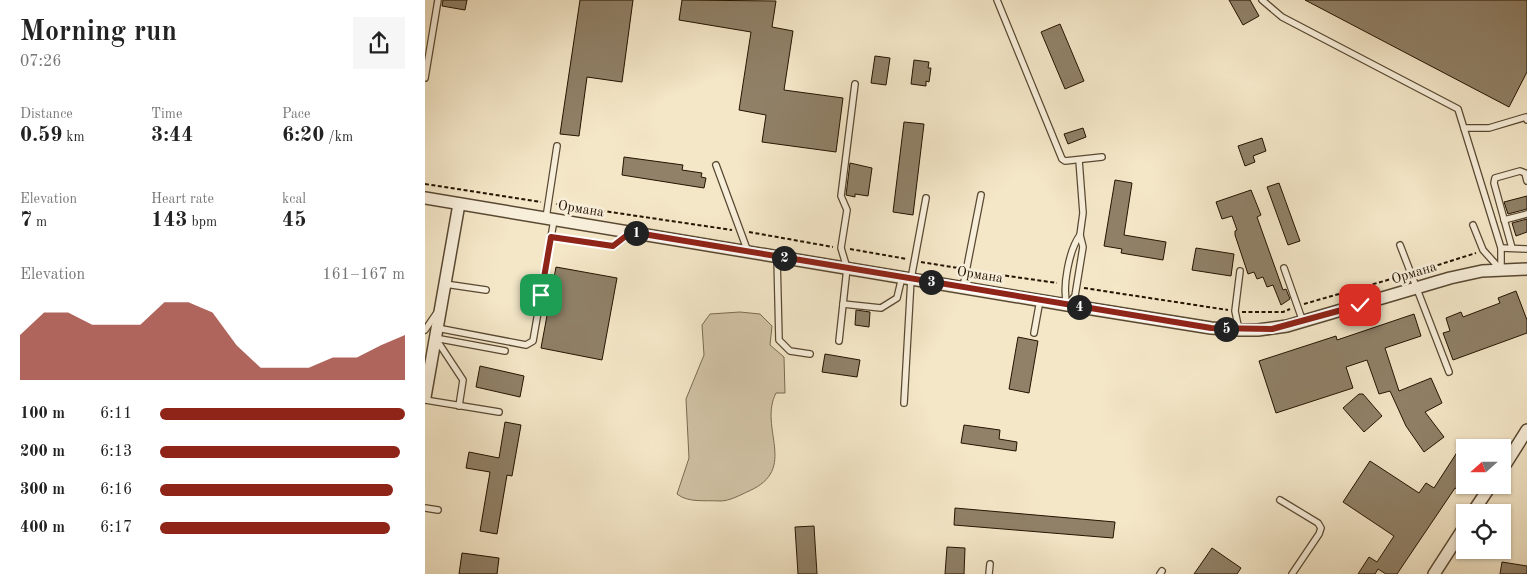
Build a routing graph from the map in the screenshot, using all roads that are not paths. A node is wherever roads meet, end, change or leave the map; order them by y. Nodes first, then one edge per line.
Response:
1 (438, 0) edge
2 (997, 0) edge
3 (1262, 0) edge
4 (425, 78) edge
5 (855, 84) dead end
6 (1527, 120) edge
7 (1464, 128) junction
8 (557, 146) dead end
9 (1102, 157) dead end
10 (1079, 160) junction
11 (716, 165) dead end
12 (1527, 181) edge
13 (981, 195) dead end
14 (425, 198) edge
15 (926, 198) dead end
16 (459, 204) junction
17 (1527, 214) edge
18 (550, 219) junction
19 (1504, 220) junction
20 (1473, 224) dead end
21 (631, 232) junction
22 (1080, 235) junction
23 (551, 237) junction
24 (1400, 245) dead end
25 (1501, 248) junction
26 (1512, 248) junction
27 (1527, 249) edge
28 (749, 252) junction
29 (777, 256) junction
30 (847, 268) junction
31 (1284, 268) dead end
32 (1527, 269) edge
33 (1501, 270) junction
34 (1239, 271) dead end
35 (907, 278) junction
36 (445, 284) junction
37 (963, 287) junction
38 (1416, 288) junction
39 (486, 290) dead end
40 (1040, 300) junction
41 (843, 304) junction
42 (1067, 305) junction
43 (441, 308) junction
44 (1303, 322) junction
45 (425, 330) edge
46 (1239, 330) junction
47 (436, 333) junction
48 (1034, 333) dead end
49 (839, 342) dead end
50 (505, 351) dead end
51 (810, 354) dead end
52 (1449, 372) dead end
53 (425, 398) edge
54 (904, 403) dead end
55 (459, 406) junction
56 (499, 412) dead end
57 (1527, 430) edge
58 (1511, 455) edge
59 (1280, 500) dead end
60 (425, 508) edge
61 (438, 510) dead end
62 (1456, 540) edge
63 (990, 564) dead end
64 (989, 574) edge
65 (1292, 574) edge
66 (1434, 574) edge

1 - 4 lane
2 - 10 lane
3 - 7 lane
5 - 30 lane
6 - 7 lane
7 - 25 lane
8 - 18 lane
9 - 10 lane
10 - 22 lane
11 - 28 lane
12 - 19 lane
13 - 37 lane
14 - 16 street, Ормана
15 - 35 lane
16 - 18 street, Ормана
16 - 36 street
17 - 19 lane
18 - 21 street, Ормана
18 - 23 lane
19 - 26 lane
20 - 33 lane
21 - 23 lane
21 - 28 street, Ормана
22 - 42 lane
22 - 42 lane
23 - 47 lane
24 - 38 lane
25 - 26 lane
25 - 33 lane
26 - 27 lane
28 - 29 street, Ормана
29 - 30 street, Ормана
29 - 51 lane
30 - 35 street, Ормана
30 - 41 lane
31 - 44 lane
32 - 33 street, Ормана
33 - 38 street, Ормана
34 - 46 lane
35 - 37 street, Ормана
35 - 41 lane
35 - 54 lane
36 - 39 lane
36 - 43 street
37 - 40 street, Ормана
38 - 44 street, Ормана
38 - 52 lane
40 - 42 street, Ормана
40 - 48 lane
41 - 49 lane
42 - 46 street, Ормана
43 - 45 lane
43 - 47 street
44 - 46 street, Ормана
47 - 50 lane
47 - 53 street
47 - 55 lane
53 - 55 lane
55 - 56 lane
57 - 58 street
59 - 65 lane
60 - 61 lane
62 - 66 street
63 - 64 lane

